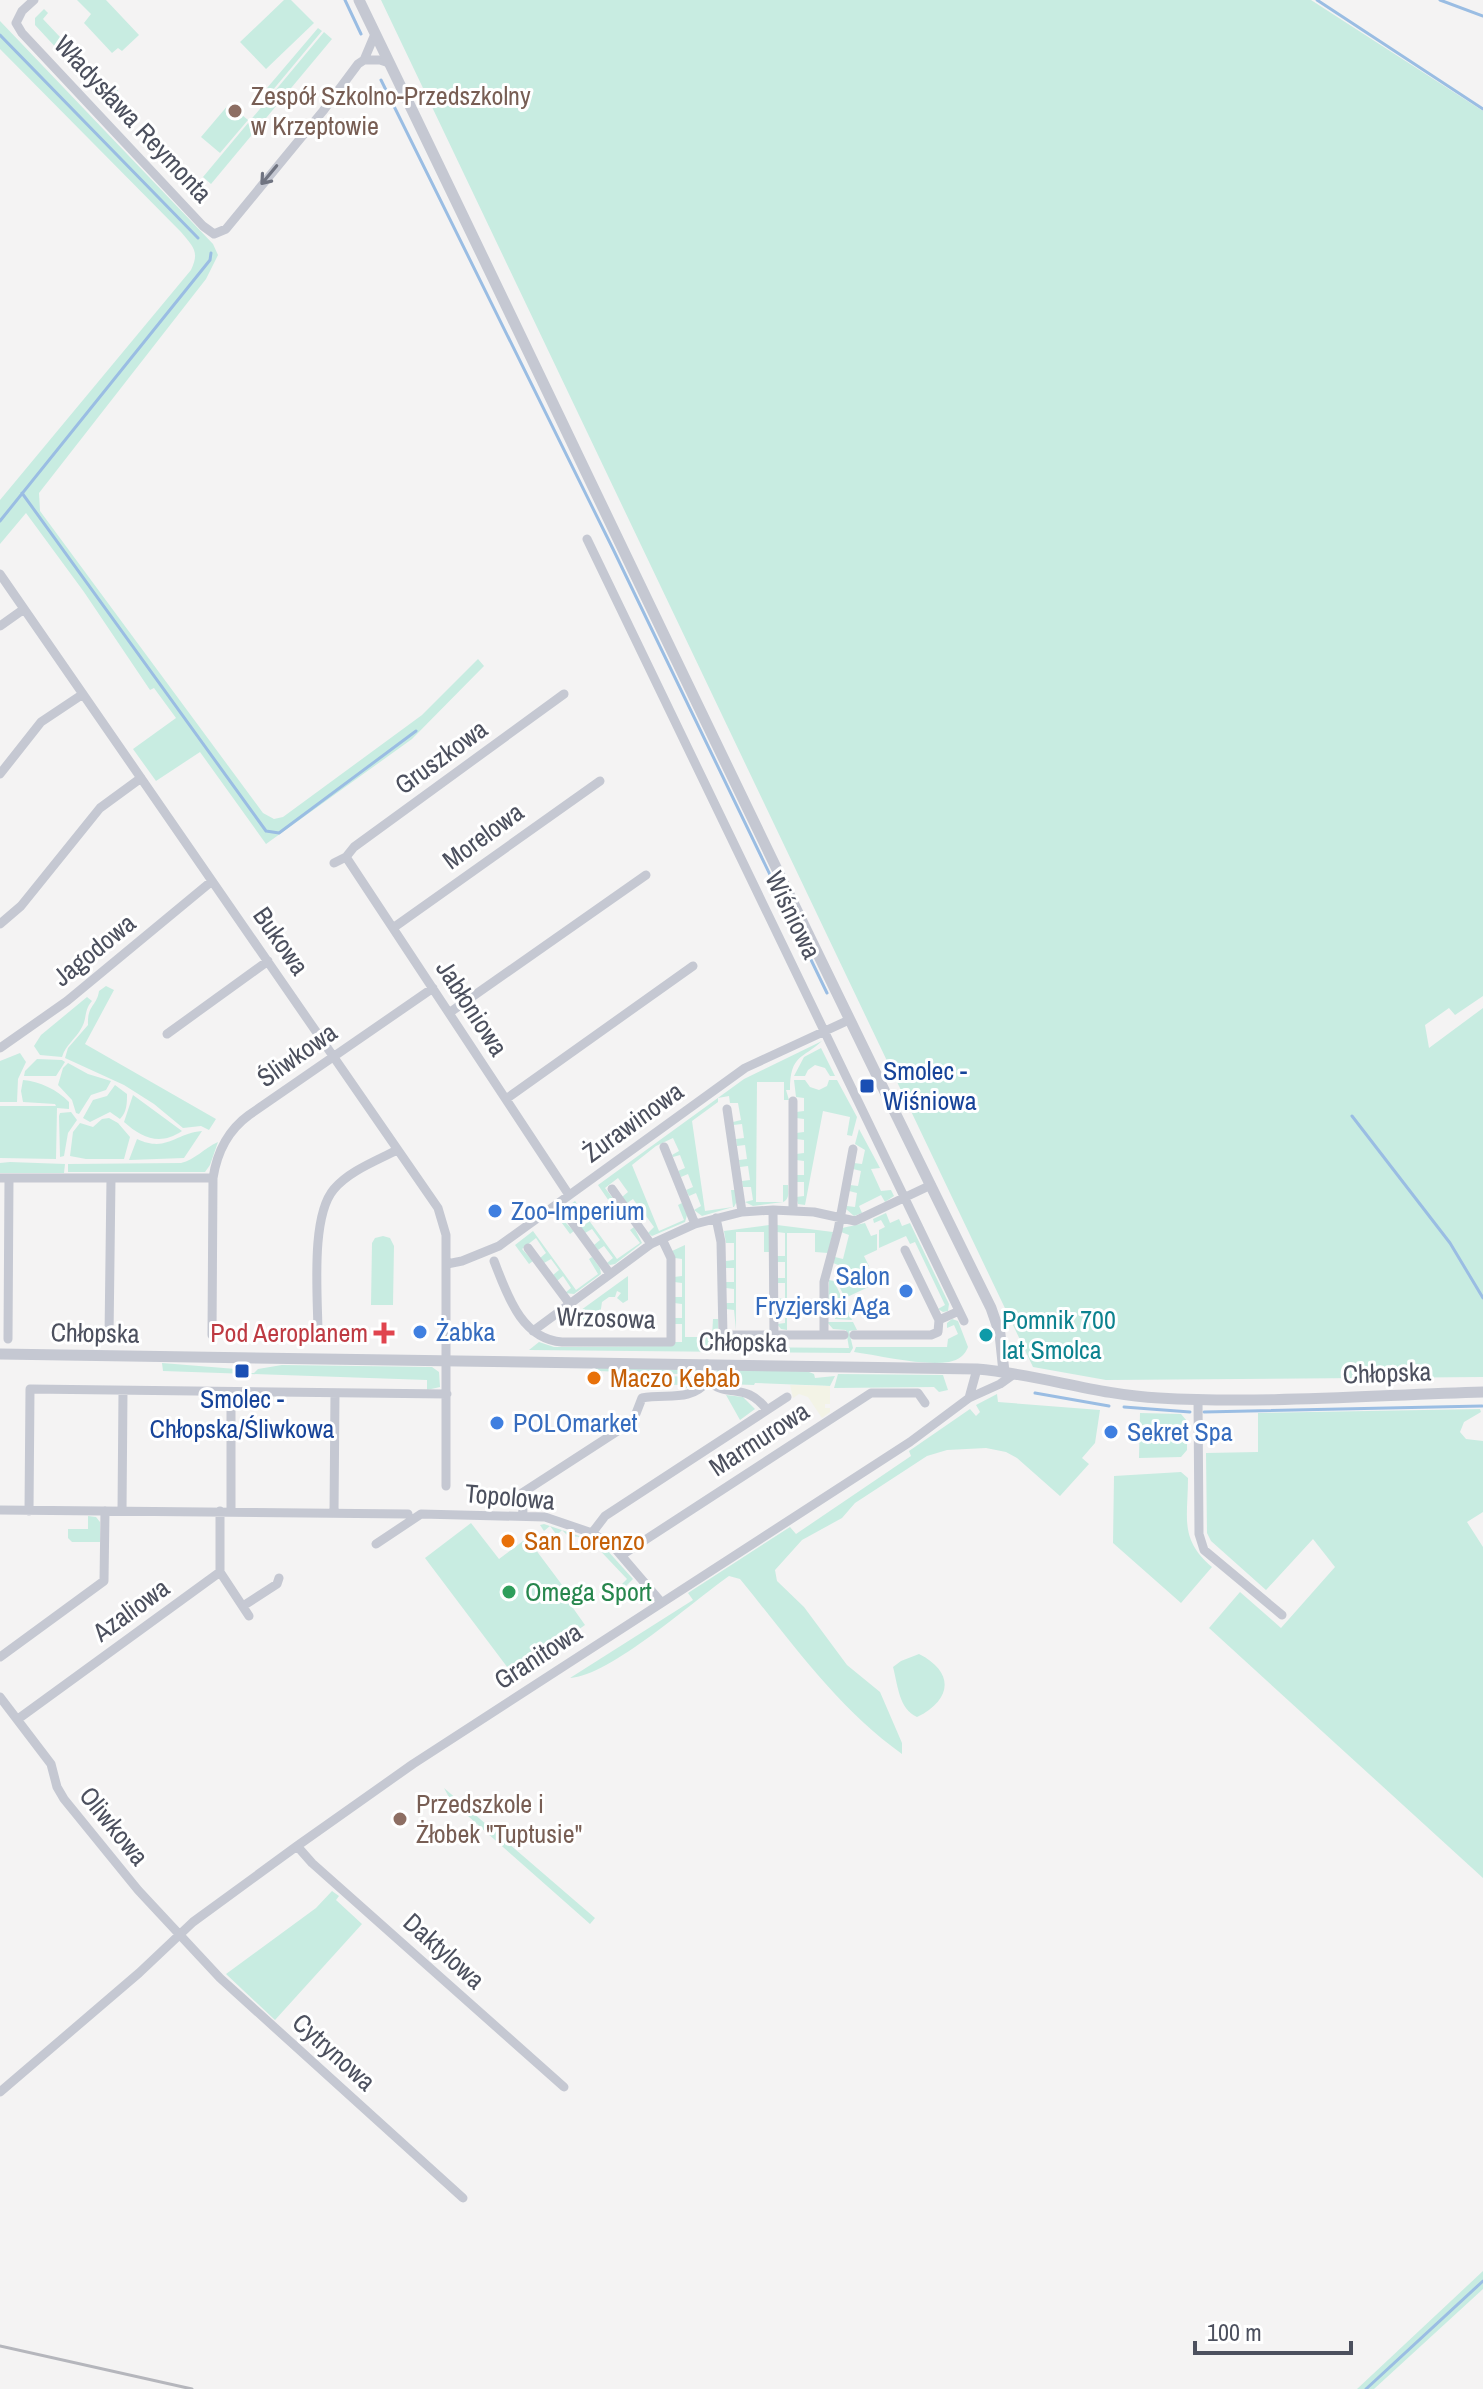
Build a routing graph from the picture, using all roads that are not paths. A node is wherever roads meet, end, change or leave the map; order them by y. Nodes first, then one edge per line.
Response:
1 (34, 0) edge
2 (359, 0) edge
3 (375, 34) junction
4 (364, 60) junction
5 (389, 63) junction
6 (587, 539) dead end
7 (0, 574) edge
8 (24, 609) junction
9 (0, 626) edge
10 (83, 694) junction
11 (564, 694) dead end
12 (0, 774) edge
13 (141, 778) junction
14 (600, 781) dead end
15 (346, 857) junction
16 (334, 863) dead end
17 (646, 875) dead end
18 (212, 881) junction
19 (0, 924) edge
20 (393, 928) junction
21 (268, 961) junction
22 (693, 966) dead end
23 (433, 988) junction
24 (449, 1013) junction
25 (849, 1020) junction
26 (824, 1031) junction
27 (167, 1034) dead end
28 (0, 1048) edge
29 (333, 1057) junction
30 (506, 1099) junction
31 (793, 1101) dead end
32 (727, 1109) dead end
33 (664, 1147) dead end
34 (853, 1149) dead end
35 (397, 1150) junction
36 (5, 1178) edge
37 (111, 1178) junction
38 (213, 1178) junction
39 (931, 1185) junction
40 (612, 1189) dead end
41 (569, 1195) junction
42 (905, 1198) junction
43 (773, 1210) junction
44 (793, 1210) junction
45 (742, 1212) junction
46 (716, 1218) junction
47 (840, 1218) junction
48 (570, 1219) dead end
49 (695, 1224) junction
50 (662, 1239) junction
51 (651, 1244) junction
52 (528, 1248) dead end
53 (905, 1250) dead end
54 (494, 1261) dead end
55 (447, 1264) junction
56 (610, 1274) junction
57 (569, 1303) junction
58 (959, 1311) junction
59 (939, 1320) junction
60 (964, 1321) dead end
61 (533, 1331) junction
62 (212, 1335) dead end
63 (318, 1335) dead end
64 (774, 1335) junction
65 (824, 1335) junction
66 (109, 1337) dead end
67 (8, 1339) dead end
68 (0, 1354) edge
69 (446, 1360) junction
70 (707, 1364) junction
71 (977, 1369) junction
72 (1009, 1373) junction
73 (708, 1381) junction
74 (123, 1391) junction
75 (231, 1392) junction
76 (1483, 1392) edge
77 (335, 1393) junction
78 (447, 1394) junction
79 (787, 1397) dead end
80 (969, 1398) junction
81 (1198, 1399) junction
82 (925, 1403) dead end
83 (767, 1410) junction
84 (446, 1486) dead end
85 (0, 1510) edge
86 (29, 1511) junction
87 (105, 1511) junction
88 (122, 1511) junction
89 (226, 1511) junction
90 (334, 1513) junction
91 (408, 1514) dead end
92 (523, 1514) junction
93 (592, 1533) junction
94 (376, 1544) dead end
95 (622, 1555) junction
96 (220, 1572) junction
97 (279, 1578) dead end
98 (661, 1602) junction
99 (1282, 1615) dead end
100 (0, 1657) edge
101 (0, 1697) edge
102 (18, 1719) junction
103 (297, 1846) junction
104 (179, 1935) junction
105 (564, 2087) dead end
106 (0, 2092) edge
107 (463, 2198) dead end

4 -> 1 street, Władysława Reymonta
2 - 3 street
3 - 4 street, Władysława Reymonta
3 - 5 street
4 - 5 street
5 - 25 street
6 - 26 street, Wiśniowa
7 - 8 street, Bukowa
8 - 9 street
8 - 10 street, Bukowa
10 - 12 street
10 - 13 street, Bukowa
11 - 15 street, Gruszkowa
13 - 18 street, Bukowa
13 - 19 street
14 - 20 street, Morelowa
15 - 16 street
15 - 20 street, Jabłoniowa
17 - 24 street
18 - 21 street, Bukowa
18 - 28 street, Jagodowa
20 - 23 street, Jabłoniowa
21 - 27 street
21 - 29 street, Bukowa
22 - 30 street
23 - 24 street, Jabłoniowa
23 - 29 street, Śliwkowa
24 - 30 street, Jabłoniowa
25 - 26 street, Żurawinowa
25 - 39 street
26 - 41 street, Żurawinowa
26 - 42 street, Wiśniowa
29 - 35 street, Bukowa
29 - 38 street, Śliwkowa
30 - 41 street, Jabłoniowa
31 - 44 street
32 - 45 street
33 - 49 street
34 - 47 street
35 - 55 street, Bukowa
35 - 63 street
36 - 37 street
36 - 67 street
37 - 38 street
37 - 66 street
38 - 62 street, Śliwkowa
39 - 42 street, Wrzosowa
39 - 72 street
40 - 51 street
41 - 55 street, Żurawinowa
42 - 47 street, Wrzosowa
42 - 58 street, Wiśniowa
43 - 44 street, Wrzosowa
43 - 45 street, Wrzosowa
43 - 64 street
44 - 47 street, Wrzosowa
45 - 46 street, Wrzosowa
46 - 49 street, Wrzosowa
46 - 64 street
47 - 65 street
48 - 56 street, Wrzosowa
49 - 50 street, Wrzosowa
50 - 51 street, Wrzosowa
50 - 61 street, Wrzosowa
51 - 56 street, Wrzosowa
52 - 57 street, Wrzosowa
53 - 59 street
54 - 61 street, Wrzosowa
55 - 69 street, Bukowa
56 - 57 street, Wrzosowa
57 - 61 street, Wrzosowa
58 - 59 street
58 - 60 street, Wiśniowa
59 - 65 street
64 - 65 street
68 - 69 street, Chłopska
69 - 70 street, Chłopska
69 - 78 street, Bukowa
70 - 71 street, Chłopska
70 - 73 street
71 - 72 street, Chłopska
71 - 80 street
72 - 80 street, Granitowa
72 - 81 street, Chłopska
73 - 83 street
73 - 92 street
74 - 75 street
74 - 86 street
74 - 88 street
75 - 77 street
75 - 89 street
76 - 81 street, Chłopska
77 - 78 street
77 - 90 street
78 - 84 street, Bukowa
79 - 83 street
80 - 98 street, Granitowa
81 - 99 street
82 - 95 street, Marmurowa
83 - 93 street
85 - 86 street
86 - 87 street
87 - 88 street
87 - 100 street
88 - 89 street
89 - 90 street
89 - 96 street
90 - 91 street
92 - 93 street, Topolowa
92 - 94 street, Topolowa
93 - 95 street, Topolowa
95 - 98 street, Topolowa
96 - 97 street
96 - 102 street, Azaliowa
98 - 103 street, Granitowa
101 - 102 street, Oliwkowa
102 - 104 street, Oliwkowa
103 - 104 street, Granitowa
103 - 105 street, Daktylowa
104 - 106 street, Granitowa
104 - 107 street, Cytrynowa

